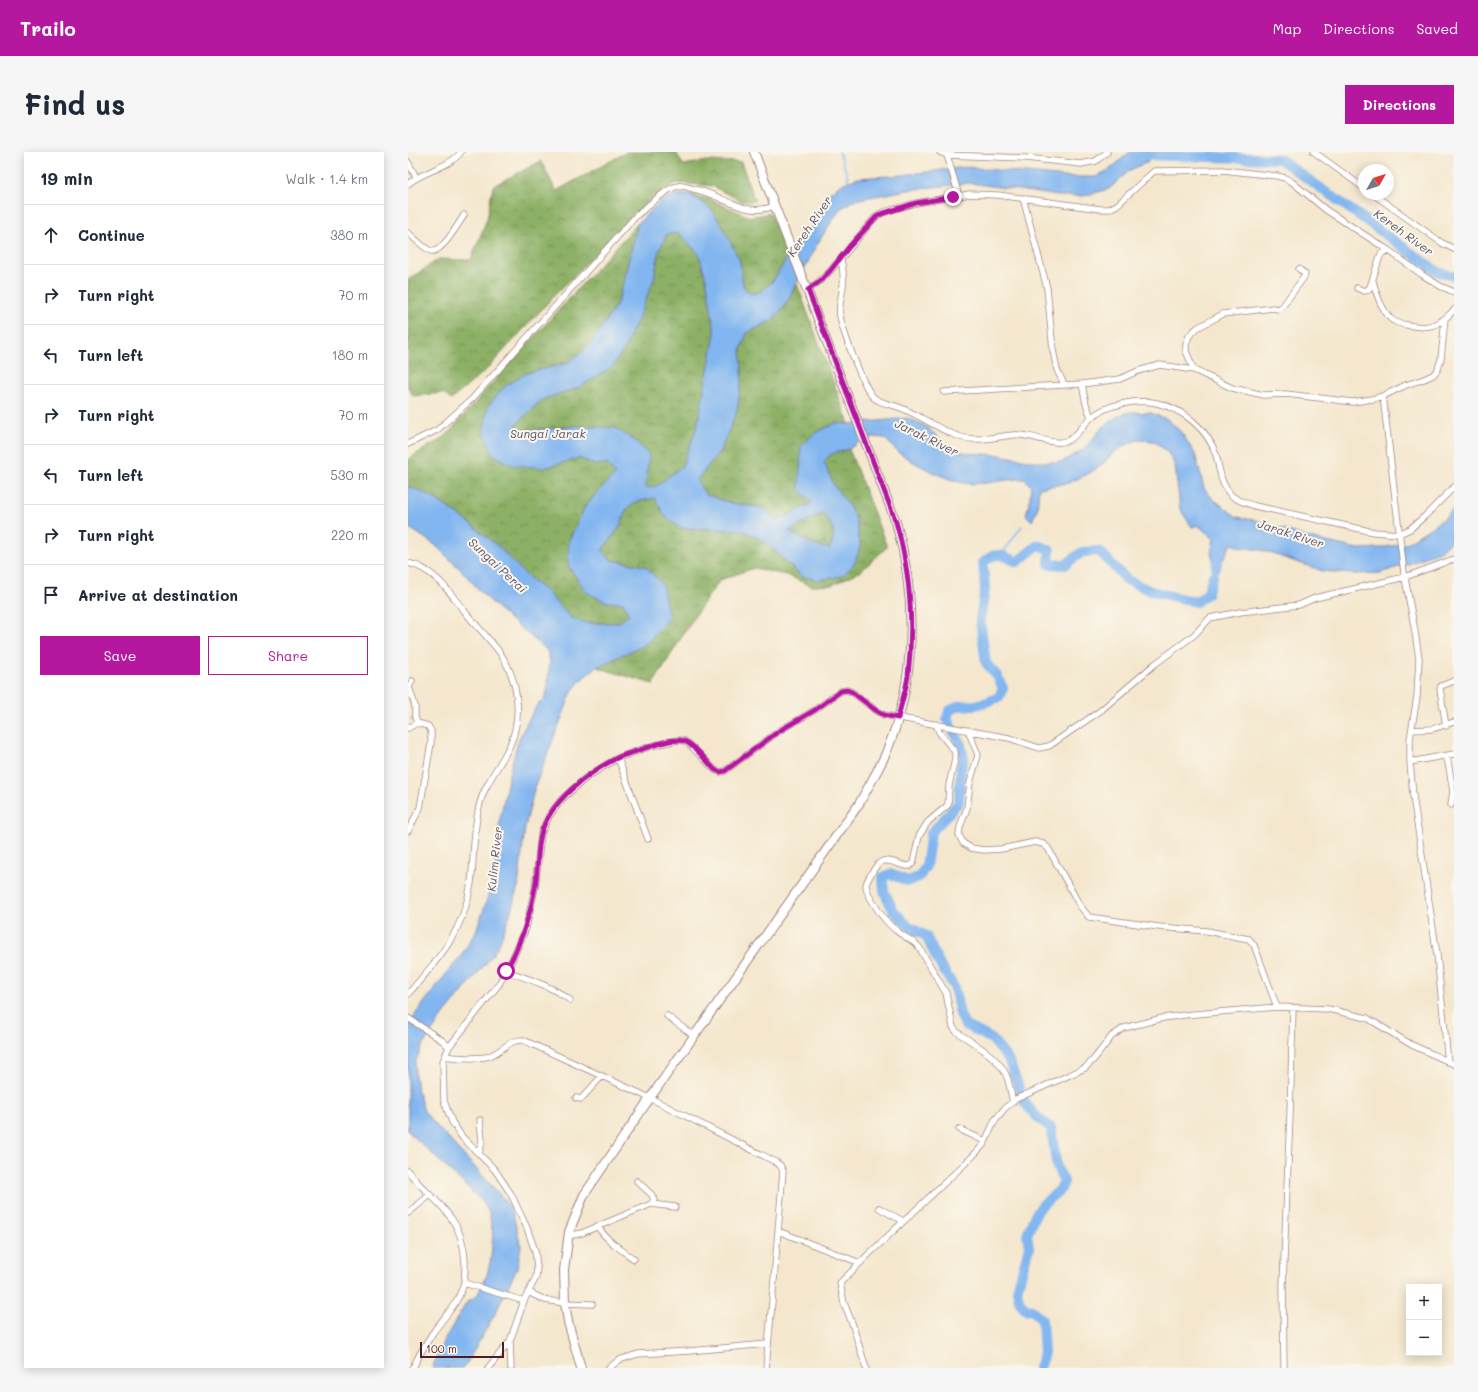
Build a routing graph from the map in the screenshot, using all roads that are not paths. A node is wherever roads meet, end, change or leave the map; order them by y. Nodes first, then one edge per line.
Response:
1 (461, 152) edge
2 (754, 152) edge
3 (940, 152) edge
4 (1107, 152) edge
5 (1314, 152) edge
6 (947, 155) junction
7 (408, 162) edge
8 (416, 177) junction
9 (408, 184) edge
10 (1358, 184) edge
11 (958, 194) junction
12 (1023, 198) junction
13 (1381, 200) edge
14 (775, 206) junction
15 (464, 215) dead end
16 (408, 233) edge
17 (1454, 248) edge
18 (1388, 250) junction
19 (841, 259) junction
20 (1299, 269) dead end
21 (1373, 280) junction
22 (807, 288) junction
23 (1357, 288) dead end
24 (1454, 292) edge
25 (1454, 310) edge
26 (1445, 319) junction
27 (1194, 370) junction
28 (1064, 384) junction
29 (1082, 384) junction
30 (944, 392) dead end
31 (1383, 396) junction
32 (1091, 417) junction
33 (408, 444) edge
34 (1454, 487) edge
35 (1399, 534) junction
36 (1454, 559) edge
37 (408, 563) edge
38 (1404, 575) junction
39 (412, 681) dead end
40 (1454, 681) edge
41 (898, 718) junction
42 (1454, 722) edge
43 (418, 723) junction
44 (938, 724) junction
45 (1446, 726) junction
46 (408, 728) edge
47 (968, 730) junction
48 (1412, 730) junction
49 (1454, 754) edge
50 (1447, 756) junction
51 (618, 758) junction
52 (1410, 762) junction
53 (1451, 805) dead end
54 (408, 831) edge
55 (648, 839) dead end
56 (506, 971) junction
57 (408, 994) edge
58 (570, 1000) dead end
59 (1277, 1007) junction
60 (1293, 1008) junction
61 (667, 1016) dead end
62 (408, 1018) edge
63 (694, 1036) junction
64 (449, 1047) junction
65 (445, 1056) junction
66 (1451, 1063) edge
67 (602, 1076) junction
68 (576, 1098) dead end
69 (650, 1098) junction
70 (1014, 1100) junction
71 (480, 1120) dead end
72 (959, 1129) dead end
73 (985, 1141) junction
74 (479, 1153) junction
75 (408, 1171) edge
76 (637, 1181) dead end
77 (430, 1194) junction
78 (651, 1204) junction
79 (675, 1206) dead end
80 (879, 1208) dead end
81 (408, 1213) edge
82 (903, 1221) junction
83 (597, 1226) junction
84 (778, 1230) junction
85 (568, 1236) junction
86 (634, 1259) dead end
87 (860, 1262) junction
88 (466, 1284) junction
89 (528, 1292) junction
90 (524, 1300) junction
91 (565, 1303) junction
92 (592, 1304) dead end
93 (510, 1341) junction
94 (768, 1344) junction
95 (413, 1368) edge
96 (488, 1368) edge
97 (511, 1368) edge
98 (581, 1368) edge
99 (608, 1368) edge
100 (766, 1368) edge
101 (866, 1368) edge
102 (1284, 1368) edge

1 - 8 street
2 - 14 street
3 - 6 street
4 - 6 street
5 - 10 street
6 - 11 street
7 - 8 street
8 - 9 street
11 - 12 street
11 - 19 street
12 - 18 street
12 - 28 street
13 - 17 street
14 - 22 street
14 - 33 street
15 - 16 street
18 - 21 street
18 - 24 street
19 - 22 street
19 - 32 street
20 - 27 street
21 - 23 street
21 - 26 street
22 - 41 street
25 - 26 street
26 - 31 street
27 - 29 street
27 - 31 street
28 - 29 street
28 - 30 street
29 - 32 street
31 - 35 street
32 - 35 street
34 - 35 street
35 - 38 street
36 - 38 street
37 - 57 street
38 - 47 street
38 - 48 street
39 - 43 street
40 - 45 street
41 - 44 street
41 - 51 street
41 - 63 street
42 - 45 street
43 - 46 street
43 - 54 street
44 - 47 street
44 - 70 street
45 - 48 street
47 - 59 street
48 - 52 street
49 - 50 street
50 - 52 street
50 - 53 street
51 - 55 street
51 - 56 street
52 - 66 street
56 - 58 street
56 - 64 street
59 - 60 street
59 - 70 street
60 - 66 street
60 - 102 street
61 - 63 street
62 - 64 street
63 - 69 street
64 - 65 street
65 - 67 street
65 - 74 street
67 - 68 street
67 - 69 street
69 - 84 street
69 - 85 street
70 - 73 street
71 - 74 street
72 - 73 street
73 - 82 street
74 - 89 street
75 - 77 street
76 - 78 street
77 - 81 street
77 - 88 street
78 - 79 street
78 - 83 street
80 - 82 street
82 - 87 street
83 - 85 street
83 - 86 street
84 - 87 street
84 - 94 street
85 - 91 street
87 - 101 street
88 - 90 street
88 - 95 street
89 - 90 street
89 - 91 street
90 - 93 street
91 - 92 street
91 - 98 street
93 - 96 street
93 - 97 street
94 - 99 street
94 - 100 street

